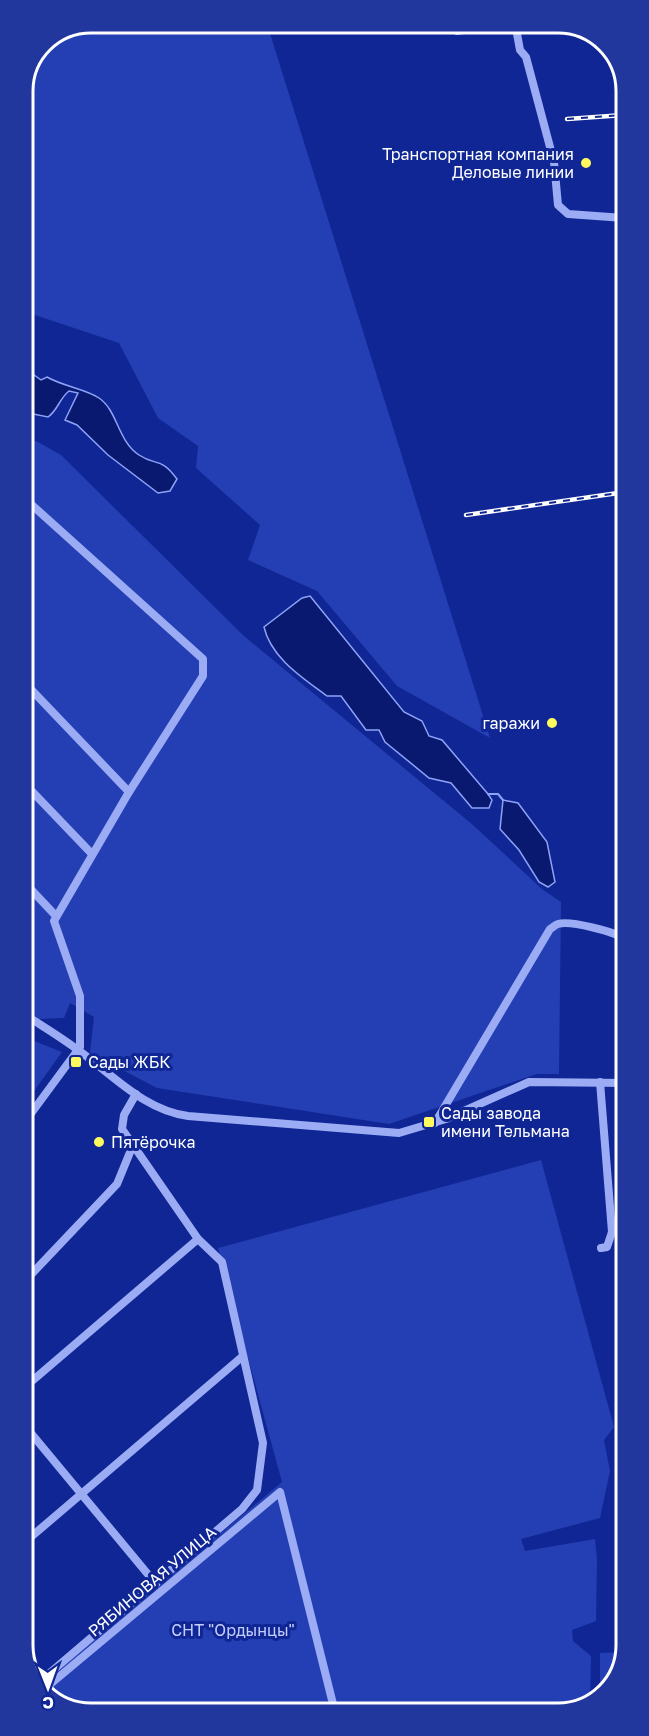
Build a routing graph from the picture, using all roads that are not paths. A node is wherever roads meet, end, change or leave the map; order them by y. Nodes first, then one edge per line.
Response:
1 (517, 33) edge
2 (616, 217) edge
3 (33, 506) edge
4 (33, 691) edge
5 (33, 792) edge
6 (129, 792) junction
7 (92, 854) junction
8 (33, 892) edge
9 (56, 916) junction
10 (616, 934) edge
11 (33, 1020) edge
12 (78, 1050) junction
13 (600, 1082) junction
14 (616, 1083) edge
15 (136, 1094) junction
16 (33, 1111) edge
17 (435, 1123) junction
18 (133, 1145) junction
19 (198, 1239) junction
20 (601, 1248) dead end
21 (33, 1273) edge
22 (243, 1356) junction
23 (33, 1380) edge
24 (33, 1436) edge
25 (82, 1494) junction
26 (33, 1535) edge
27 (156, 1584) junction
28 (44, 1678) edge
29 (49, 1685) edge
30 (333, 1703) edge

1 - 2 street
3 - 6 street
4 - 6 street
5 - 7 street
6 - 7 street
7 - 9 street
8 - 9 street
9 - 12 street
10 - 17 street
11 - 12 street
12 - 15 street
12 - 16 street
13 - 14 street
13 - 17 street
13 - 20 street
15 - 17 street
15 - 18 street
18 - 19 street
18 - 21 street
19 - 22 street
19 - 23 street
22 - 25 street
22 - 27 street
24 - 25 street
25 - 26 street
25 - 27 street
27 - 28 street
29 - 30 street, РЯБИНОВАЯ УЛИЦА

